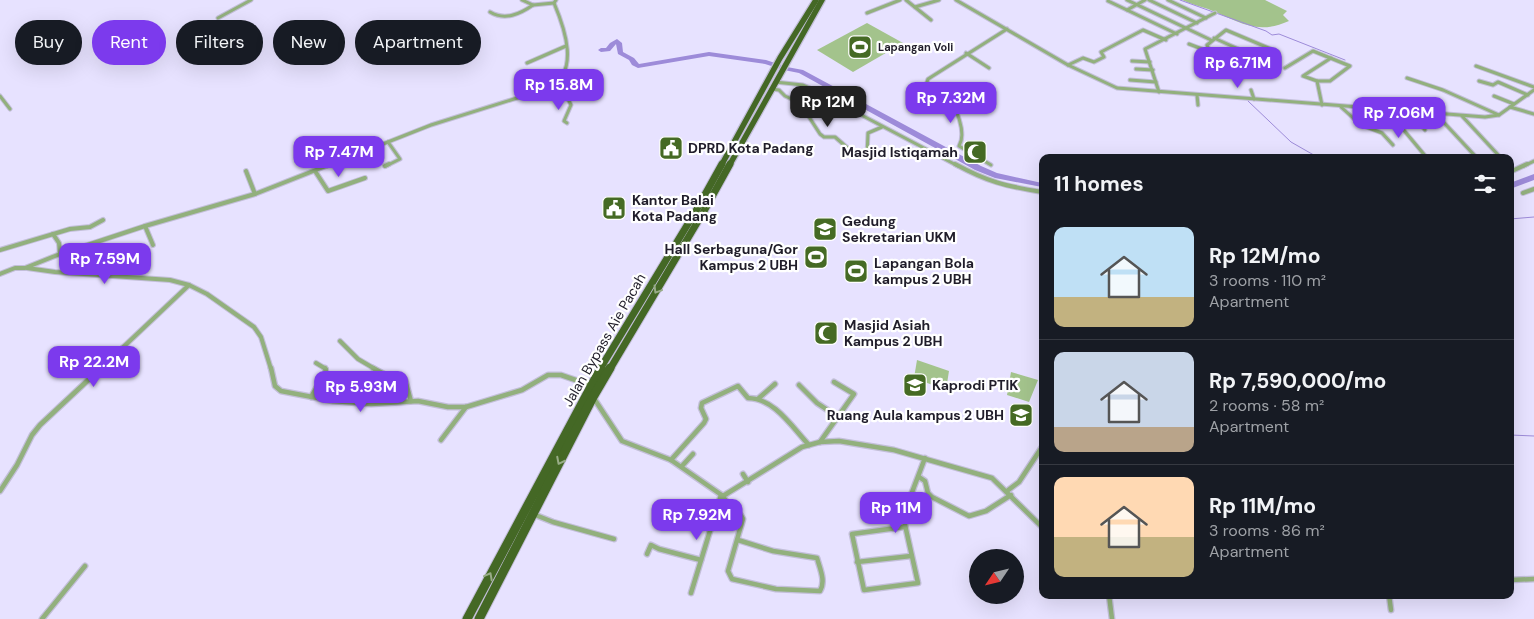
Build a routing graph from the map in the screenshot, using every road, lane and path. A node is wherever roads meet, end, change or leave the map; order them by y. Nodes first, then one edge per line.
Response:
1 (251, 0) edge
2 (522, 0) edge
3 (816, 0) edge
4 (822, 0) edge
5 (900, 0) edge
6 (906, 0) edge
7 (939, 0) edge
8 (956, 0) edge
9 (1127, 0) edge
10 (1145, 0) edge
11 (1149, 0) edge
12 (1168, 0) edge
13 (554, 1) edge
14 (1108, 1) edge
15 (1137, 4) junction
16 (533, 5) junction
17 (562, 6) dead end
18 (557, 8) junction
19 (914, 8) junction
20 (1127, 10) junction
21 (490, 12) dead end
22 (866, 13) dead end
23 (1121, 13) dead end
24 (1215, 13) dead end
25 (218, 18) dead end
26 (1206, 18) junction
27 (931, 20) dead end
28 (1197, 23) junction
29 (1187, 28) junction
30 (1007, 29) junction
31 (1177, 34) junction
32 (1212, 39) junction
33 (1166, 40) junction
34 (1189, 44) dead end
35 (566, 46) junction
36 (1207, 46) junction
37 (1198, 47) junction
38 (1210, 52) joint
39 (1278, 52) dead end
40 (966, 53) junction
41 (1331, 58) junction
42 (782, 60) junction
43 (1132, 61) dead end
44 (1265, 61) dead end
45 (1150, 62) junction
46 (527, 63) dead end
47 (1068, 65) junction
48 (1476, 66) dead end
49 (989, 68) dead end
50 (1285, 68) dead end
51 (1136, 69) dead end
52 (1153, 70) junction
53 (1407, 78) dead end
54 (1130, 80) dead end
55 (1317, 81) junction
56 (1478, 81) dead end
57 (773, 82) junction
58 (1156, 82) junction
59 (556, 83) junction
60 (1534, 88) edge
61 (1251, 90) dead end
62 (1160, 92) junction
63 (1197, 95) junction
64 (1528, 95) junction
65 (0, 96) edge
66 (1494, 96) dead end
67 (1254, 99) junction
68 (1514, 104) junction
69 (1198, 105) dead end
70 (1322, 105) junction
71 (1341, 107) junction
72 (1510, 107) junction
73 (10, 109) dead end
74 (1387, 110) junction
75 (1410, 112) junction
76 (1435, 113) junction
77 (1534, 114) edge
78 (1499, 115) junction
79 (1462, 116) junction
80 (567, 123) dead end
81 (882, 127) junction
82 (1425, 130) dead end
83 (388, 142) junction
84 (1393, 145) dead end
85 (304, 154) dead end
86 (1424, 154) edge
87 (1473, 154) edge
88 (1497, 154) edge
89 (1534, 161) edge
90 (330, 165) junction
91 (991, 165) dead end
92 (385, 166) dead end
93 (1516, 170) edge
94 (246, 171) dead end
95 (315, 171) junction
96 (366, 178) dead end
97 (1534, 189) edge
98 (1039, 192) edge
99 (1523, 193) dead end
100 (255, 194) junction
101 (103, 220) dead end
102 (145, 226) junction
103 (53, 234) junction
104 (153, 245) dead end
105 (0, 250) edge
106 (60, 254) junction
107 (25, 268) junction
108 (0, 274) edge
109 (189, 284) junction
110 (340, 341) dead end
111 (616, 350) junction
112 (316, 363) dead end
113 (834, 382) dead end
114 (775, 384) dead end
115 (799, 385) dead end
116 (590, 386) junction
117 (311, 397) junction
118 (593, 397) junction
119 (759, 398) junction
120 (411, 401) junction
121 (466, 407) junction
122 (838, 416) junction
123 (441, 440) dead end
124 (566, 440) junction
125 (820, 442) junction
126 (809, 445) junction
127 (1039, 452) edge
128 (693, 454) dead end
129 (925, 458) junction
130 (671, 460) junction
131 (682, 466) junction
132 (742, 474) dead end
133 (919, 477) junction
134 (748, 482) junction
135 (0, 491) edge
136 (1009, 493) junction
137 (722, 495) junction
138 (533, 514) junction
139 (1039, 524) edge
140 (904, 527) junction
141 (614, 539) dead end
142 (738, 540) junction
143 (647, 554) dead end
144 (911, 556) junction
145 (701, 560) junction
146 (857, 562) junction
147 (85, 566) dead end
148 (1534, 579) edge
149 (1514, 580) edge
150 (691, 593) dead end
151 (1110, 599) edge
152 (1389, 599) edge
153 (1390, 610) dead end
154 (42, 619) edge
155 (467, 619) edge
156 (479, 619) edge
157 (1112, 619) edge

1 - 25 street
2 - 16 street
3 - 42 highway
4 - 42 highway
5 - 22 street
6 - 19 street
7 - 19 street
8 - 30 street
9 - 15 street
10 - 15 street
11 - 28 street
12 - 26 street
13 - 16 street
13 - 18 street
14 - 20 street
15 - 20 street
15 - 29 street
16 - 21 street
17 - 18 street
18 - 35 street
19 - 27 street
20 - 23 street
20 - 31 street
24 - 26 street
26 - 28 street
28 - 29 street
29 - 31 street
29 - 32 street
30 - 40 street
30 - 47 street
31 - 33 street
32 - 36 street
32 - 39 street
32 - 44 street
33 - 45 street
33 - 47 street
34 - 37 street
35 - 46 street
35 - 59 street
36 - 37 street
36 - 38 street
37 - 38 street
40 - 49 street
40 - 91 street
41 - 50 street
41 - 55 street
41 - 55 street
42 - 57 highway
43 - 45 street
45 - 52 street
47 - 62 street
48 - 60 street
51 - 52 street
52 - 58 street
53 - 78 street
54 - 58 street
55 - 70 street
56 - 64 street
57 - 81 street
57 - 81 street
57 - 111 highway
58 - 62 street
59 - 80 street
59 - 83 street
60 - 64 street
61 - 67 street
62 - 63 street
63 - 67 street
63 - 69 street
64 - 68 street
65 - 73 street
66 - 68 street
67 - 70 street
68 - 72 street
70 - 71 street
71 - 74 street
71 - 84 street
72 - 77 street
72 - 78 street
74 - 75 street
74 - 86 street
75 - 76 street
75 - 82 street
76 - 79 street
76 - 87 street
78 - 79 street
79 - 88 street
81 - 98 street
83 - 90 street
83 - 92 street
85 - 90 street
89 - 93 street
90 - 95 street
94 - 100 street
95 - 96 street
95 - 100 street
97 - 99 street
100 - 102 street
101 - 103 street
102 - 104 street
102 - 106 street
103 - 105 street
103 - 106 street
106 - 107 street
107 - 108 street
107 - 109 street
109 - 117 street
109 - 135 street
110 - 120 street
111 - 116 highway, Jalan Bypass Aie Pacah
111 - 118 highway
112 - 117 street
113 - 122 street
114 - 119 street
115 - 122 street
116 - 121 street
116 - 124 highway, Jalan Bypass Aie Pacah
117 - 120 street
118 - 124 highway
118 - 130 street
119 - 126 street
119 - 130 street
120 - 121 street
121 - 123 street
122 - 125 street
124 -> 138 highway
155 -> 124 highway, Jalan Bypass Aie Pacah
125 - 126 street
125 - 129 street
126 - 134 street
127 - 136 street
128 - 131 street
129 - 133 street
129 - 136 street
130 - 131 street
131 - 137 street
132 - 134 street
133 - 136 street
133 - 140 street
134 - 137 street
136 - 139 street
137 - 142 street
137 - 145 street
138 - 141 street
138 - 156 highway
140 - 144 street
140 - 146 street
142 - 142 street
143 - 145 street
144 - 146 street
144 - 146 street
145 - 150 street
147 - 154 street
148 - 149 street
151 - 157 street
152 - 153 street

